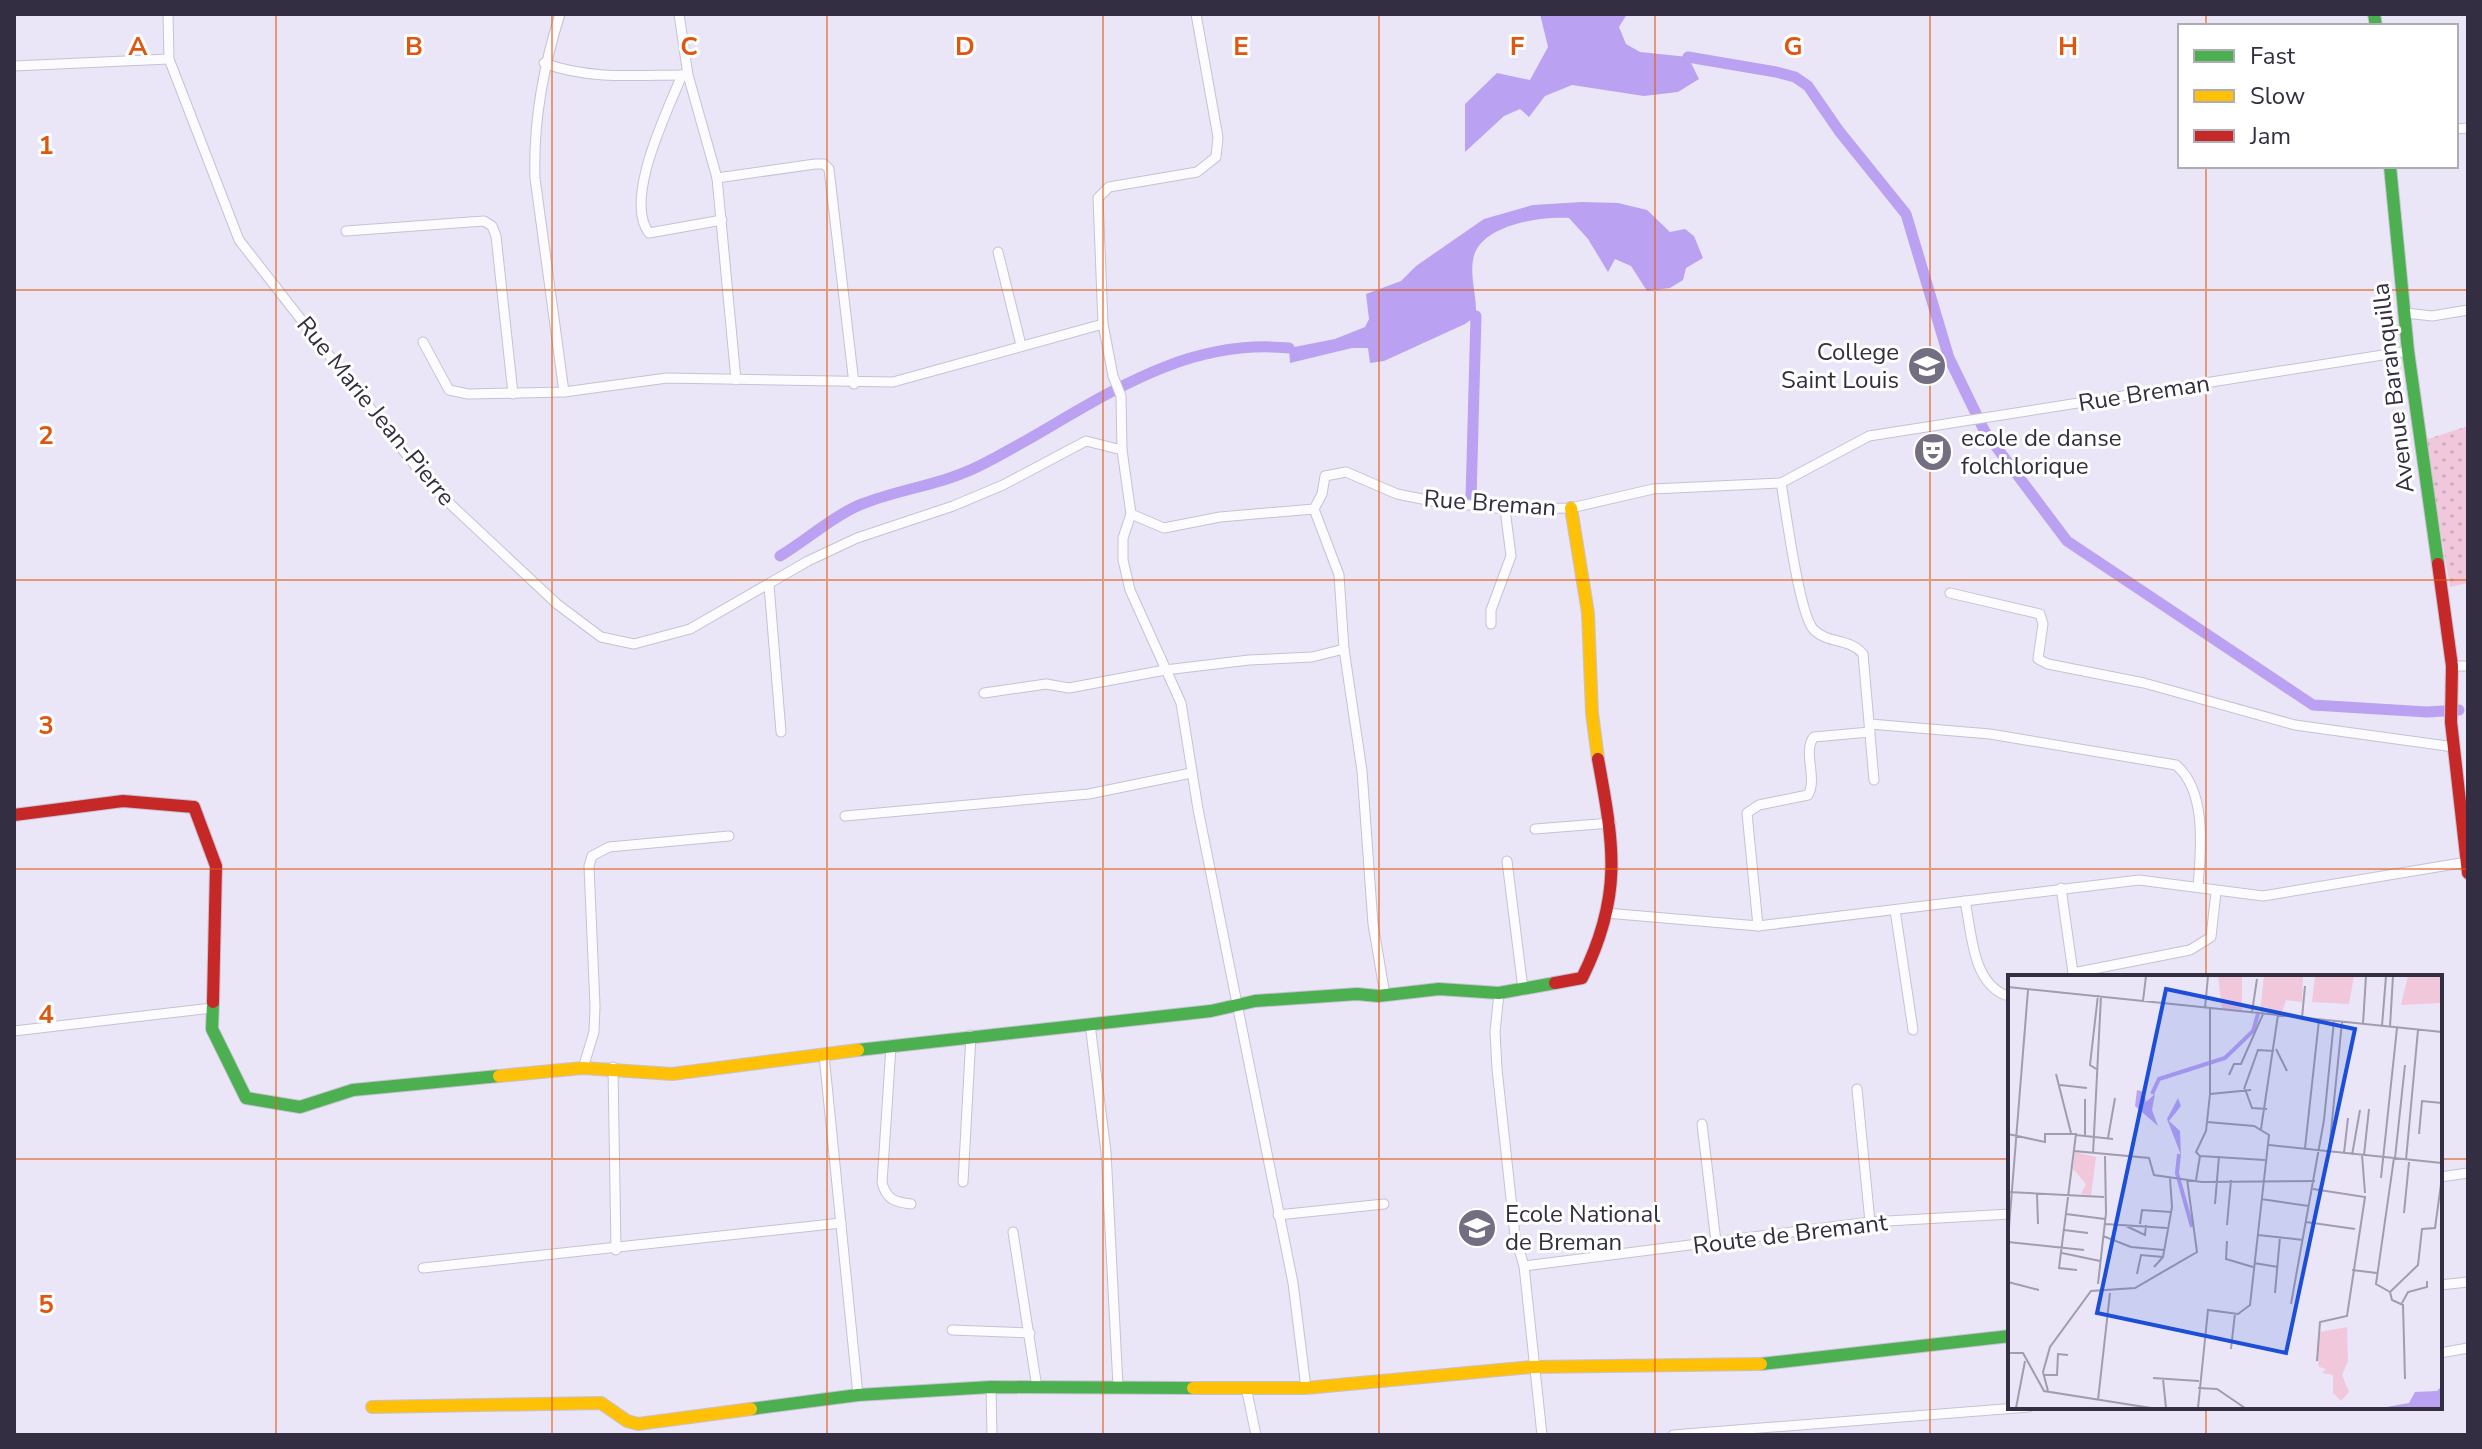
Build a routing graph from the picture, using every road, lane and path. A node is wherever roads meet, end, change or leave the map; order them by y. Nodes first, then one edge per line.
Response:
1 (168, 14) edge
2 (560, 14) edge
3 (679, 14) edge
4 (1196, 14) edge
5 (169, 59) junction
6 (544, 63) junction
7 (14, 66) edge
8 (685, 75) junction
9 (2390, 168) edge
10 (717, 178) junction
11 (722, 220) junction
12 (346, 231) dead end
13 (998, 252) dead end
14 (2468, 310) edge
15 (2406, 313) junction
16 (1103, 324) junction
17 (423, 342) dead end
18 (1021, 345) junction
19 (2408, 351) junction
20 (736, 380) junction
21 (854, 384) junction
22 (564, 392) junction
23 (513, 394) junction
24 (1122, 450) junction
25 (1781, 483) junction
26 (1571, 508) junction
27 (1314, 509) junction
28 (1505, 509) junction
29 (1131, 514) junction
30 (769, 585) junction
31 (1950, 593) dead end
32 (1491, 624) dead end
33 (1344, 649) junction
34 (2452, 666) junction
35 (2468, 666) edge
36 (1165, 670) junction
37 (984, 693) dead end
38 (1870, 728) junction
39 (781, 732) dead end
40 (2454, 747) junction
41 (1191, 773) junction
42 (1874, 780) dead end
43 (14, 815) edge
44 (845, 816) dead end
45 (1611, 823) junction
46 (1535, 829) dead end
47 (729, 836) dead end
48 (1507, 861) dead end
49 (2467, 862) edge
50 (2468, 873) edge
51 (2198, 887) junction
52 (2061, 888) junction
53 (2216, 892) junction
54 (1965, 901) junction
55 (1895, 910) junction
56 (1606, 913) junction
57 (1758, 926) junction
58 (2072, 975) edge
59 (1523, 989) junction
60 (1499, 993) junction
61 (1385, 995) junction
62 (2005, 995) dead end
63 (1239, 1006) junction
64 (212, 1008) junction
65 (1090, 1024) junction
66 (1913, 1030) dead end
67 (14, 1031) edge
68 (971, 1035) junction
69 (891, 1046) junction
70 (824, 1055) junction
71 (613, 1067) junction
72 (583, 1068) junction
73 (1857, 1089) dead end
74 (1702, 1124) dead end
75 (2468, 1173) edge
76 (2442, 1177) edge
77 (963, 1182) dead end
78 (911, 1204) dead end
79 (1384, 1204) dead end
80 (2008, 1214) edge
81 (1278, 1215) junction
82 (1870, 1222) junction
83 (841, 1223) junction
84 (1013, 1232) dead end
85 (1716, 1242) junction
86 (616, 1250) junction
87 (1524, 1266) junction
88 (423, 1268) dead end
89 (2468, 1282) edge
90 (2442, 1285) edge
91 (952, 1330) dead end
92 (1030, 1333) junction
93 (2008, 1336) edge
94 (2468, 1348) edge
95 (2442, 1353) edge
96 (1532, 1367) junction
97 (1118, 1386) junction
98 (991, 1387) junction
99 (1246, 1387) junction
100 (1037, 1388) junction
101 (1306, 1388) junction
102 (858, 1395) junction
103 (372, 1407) dead end
104 (2008, 1409) edge
105 (992, 1435) edge
106 (1256, 1435) edge
107 (1542, 1435) edge
108 (1673, 1435) edge

1 - 5 street, Rue Marie Jean-Pierre
2 - 6 street
3 - 8 street
4 - 16 street
5 - 7 street
5 - 30 street, Rue Marie Jean-Pierre
6 - 8 street
6 - 22 street
8 - 10 street
8 - 11 street
9 - 15 street, Avenue Baranquilla
10 - 11 street
10 - 21 street
11 - 20 street
12 - 23 street
13 - 18 street
14 - 15 street
15 - 19 street, Avenue Baranquilla
16 - 18 street
16 - 24 street
17 - 23 street
18 - 21 street
19 - 25 street, Rue Breman
19 - 34 street, Avenue Baranquilla
20 - 21 street
20 - 22 street
22 - 23 street
24 - 29 street
24 - 30 street, Rue Marie Jean-Pierre
25 - 26 street, Rue Breman
25 - 38 street
26 - 28 street, Rue Breman
26 - 45 street
27 - 28 street, Rue Breman
27 - 29 street
27 - 33 street
28 - 32 street
29 - 36 street
30 - 39 street
31 - 40 street
33 - 36 street
33 - 61 street
34 - 35 street
34 - 40 street, Avenue Baranquilla
36 - 37 street
36 - 41 street
38 - 42 street
38 - 51 street
38 - 57 street
40 - 49 street, Avenue Baranquilla
41 - 44 street
41 - 63 street
43 - 64 street
45 - 46 street
45 - 56 street
47 - 72 street
48 - 59 street
49 - 50 street, Avenue Baranquilla
49 - 53 street
51 - 52 street
51 - 53 street
52 - 54 street
52 - 58 street
53 - 58 street
54 - 55 street
54 - 62 street
55 - 57 street
55 - 66 street
56 - 57 street
56 - 59 street
59 - 60 street
60 - 61 street
60 - 87 street
61 - 63 street
63 - 65 street
63 - 81 street
64 - 67 street
64 - 72 street
65 - 68 street
65 - 97 street
68 - 69 street
68 - 77 street
69 - 70 street
69 - 78 street
70 - 71 street
70 - 83 street
71 - 72 street
71 - 86 street
73 - 82 street
74 - 85 street
75 - 76 street
79 - 81 street
80 - 82 street, Route de Bremant
81 - 101 street
82 - 85 street, Route de Bremant
83 - 86 street
83 - 102 street
84 - 92 street
85 - 87 street, Route de Bremant
86 - 88 street
87 - 96 street
89 - 90 street
91 - 92 street
92 - 100 street
93 - 96 street
94 - 95 street
96 - 101 street
96 - 107 street
97 - 99 street
97 - 100 street
98 - 100 street
98 - 102 street
98 - 105 street
99 - 101 street
99 - 106 street
102 - 103 street
104 - 108 street

